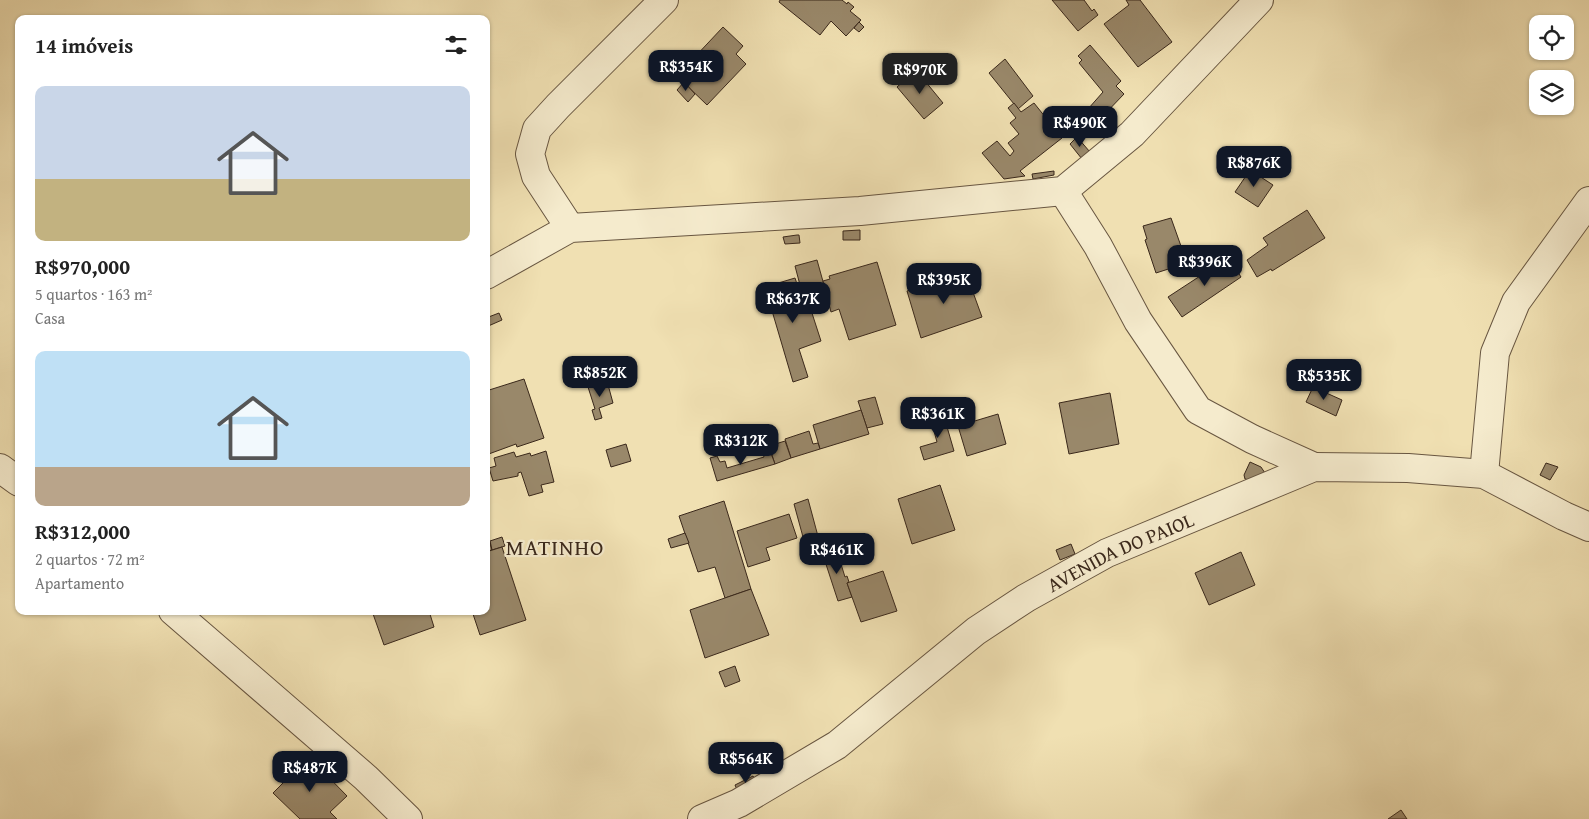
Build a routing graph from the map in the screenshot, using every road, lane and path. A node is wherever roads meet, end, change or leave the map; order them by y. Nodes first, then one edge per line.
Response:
1 (664, 0) edge
2 (1259, 0) edge
3 (1063, 191) junction
4 (1589, 200) edge
5 (570, 228) junction
6 (490, 273) edge
7 (1314, 467) junction
8 (0, 468) edge
9 (1484, 474) junction
10 (15, 479) edge
11 (1589, 527) edge
12 (178, 615) edge
13 (408, 819) edge
14 (702, 819) edge

1 - 5 street
2 - 3 street
3 - 5 street
3 - 7 street
4 - 9 street
5 - 6 street
7 - 9 street, AVENIDA DO PAIOL
7 - 14 street, AVENIDA DO PAIOL
8 - 10 street
9 - 11 street, AVENIDA DO PAIOL
12 - 13 street

